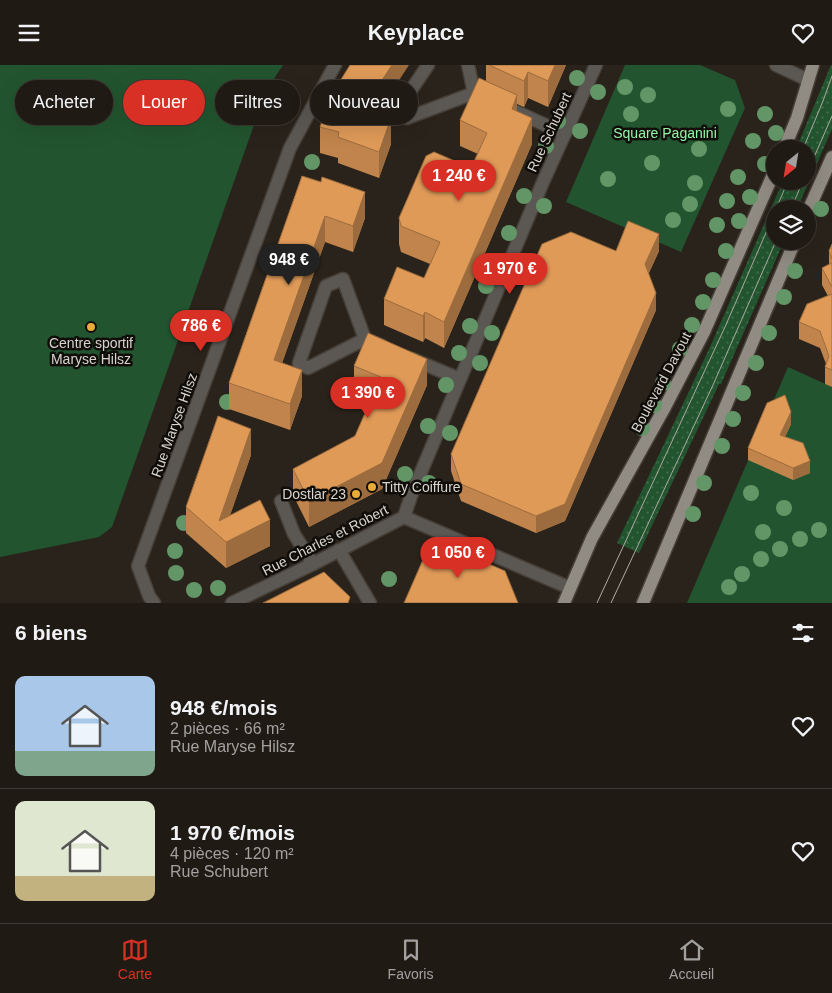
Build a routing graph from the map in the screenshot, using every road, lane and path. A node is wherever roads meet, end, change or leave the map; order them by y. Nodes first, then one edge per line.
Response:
1 (335, 65) edge
2 (428, 65) edge
3 (468, 65) edge
4 (596, 65) edge
5 (776, 65) edge
6 (813, 65) edge
7 (808, 80) junction
8 (474, 93) junction
9 (565, 134) junction
10 (788, 140) edge
11 (832, 157) edge
12 (766, 190) edge
13 (813, 200) edge
14 (791, 250) edge
15 (365, 339) junction
16 (460, 379) junction
17 (281, 501) dead end
18 (404, 517) junction
19 (339, 551) junction
20 (313, 565) junction
21 (570, 588) junction
22 (154, 603) edge
23 (232, 603) edge
24 (370, 603) edge
25 (564, 603) edge
26 (643, 603) edge

1 - 22 street, Rue Maryse Hilsz
2 - 8 street
3 - 8 street
4 - 9 street, Rue Schubert
5 - 7 street
6 - 7 main road
7 - 10 main road
8 - 9 street
9 - 16 street, Rue Schubert
11 - 13 main road
12 - 21 main road, Boulevard Davout
14 - 26 main road
15 - 15 street
15 - 16 street
16 - 18 street, Rue Schubert
17 - 20 street
18 - 19 street, Rue Charles et Robert
18 - 21 street, Rue Charles et Robert
19 - 20 street, Rue Charles et Robert
19 - 24 street
20 - 23 street, Rue Charles et Robert
21 - 25 main road, Boulevard Davout

